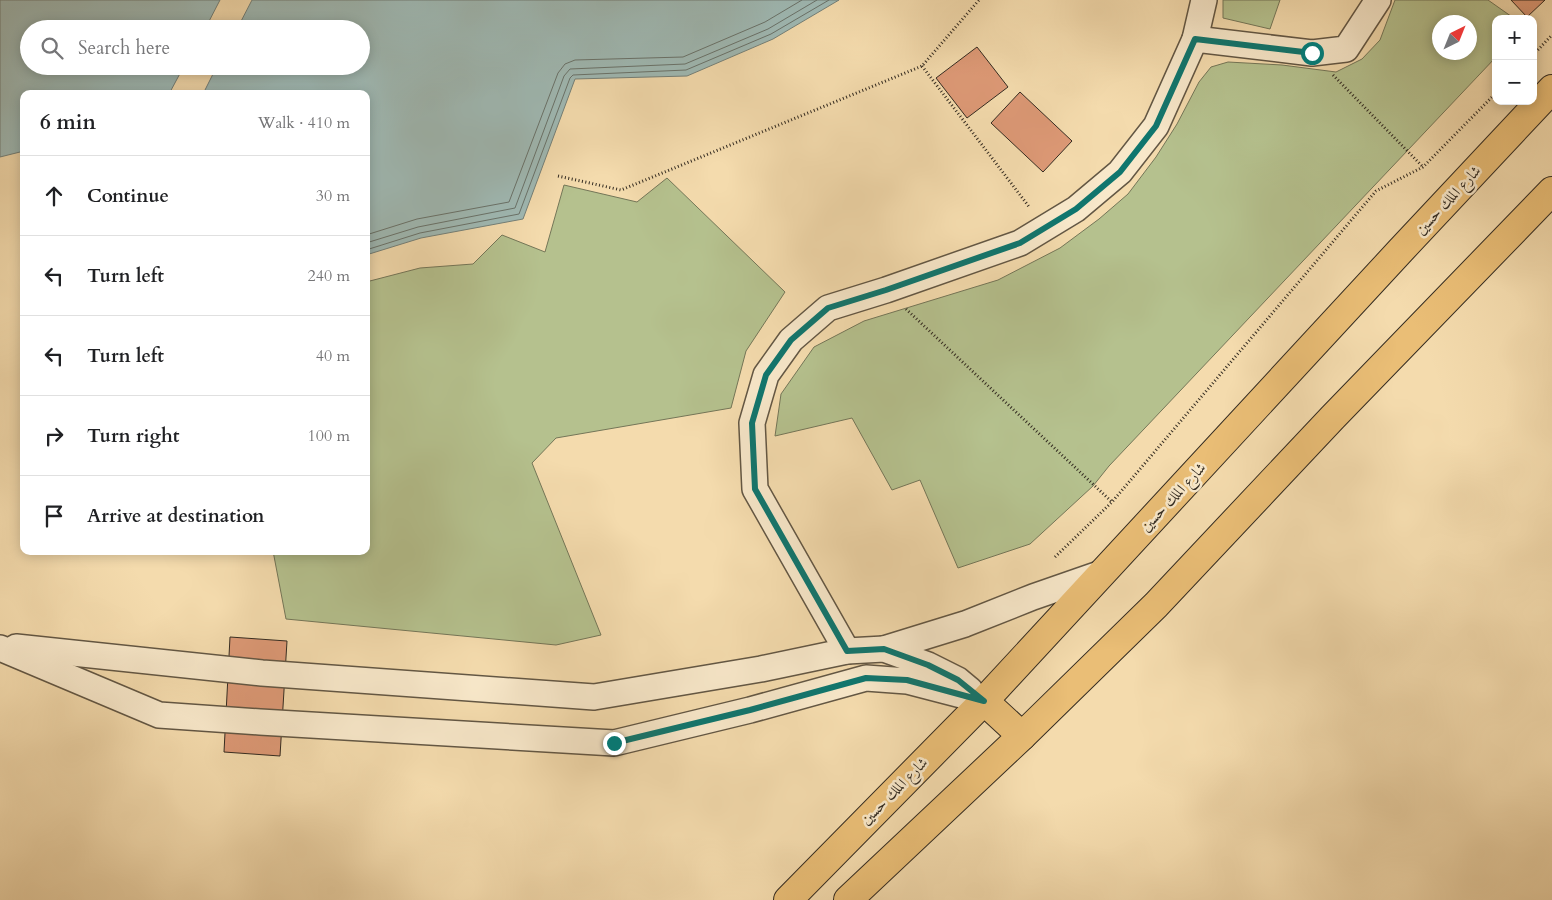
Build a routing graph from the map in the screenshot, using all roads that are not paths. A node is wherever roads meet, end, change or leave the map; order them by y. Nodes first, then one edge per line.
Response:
1 (1204, 0) edge
2 (1378, 0) edge
3 (1195, 39) junction
4 (1552, 90) edge
5 (1552, 192) edge
6 (1102, 573) junction
7 (0, 647) edge
8 (884, 649) junction
9 (847, 651) junction
10 (984, 701) junction
11 (1022, 736) junction
12 (788, 900) edge
13 (848, 900) edge

1 - 3 lane
2 - 3 lane
3 - 9 lane
4 - 6 highway, شارع الملك حسين
5 - 11 highway
6 - 8 lane
6 - 10 highway, شارع الملك حسين
7 - 9 lane
7 - 10 lane
8 - 9 lane
8 - 10 lane
10 - 11 highway
10 - 12 highway, شارع الملك حسين
11 - 13 highway

